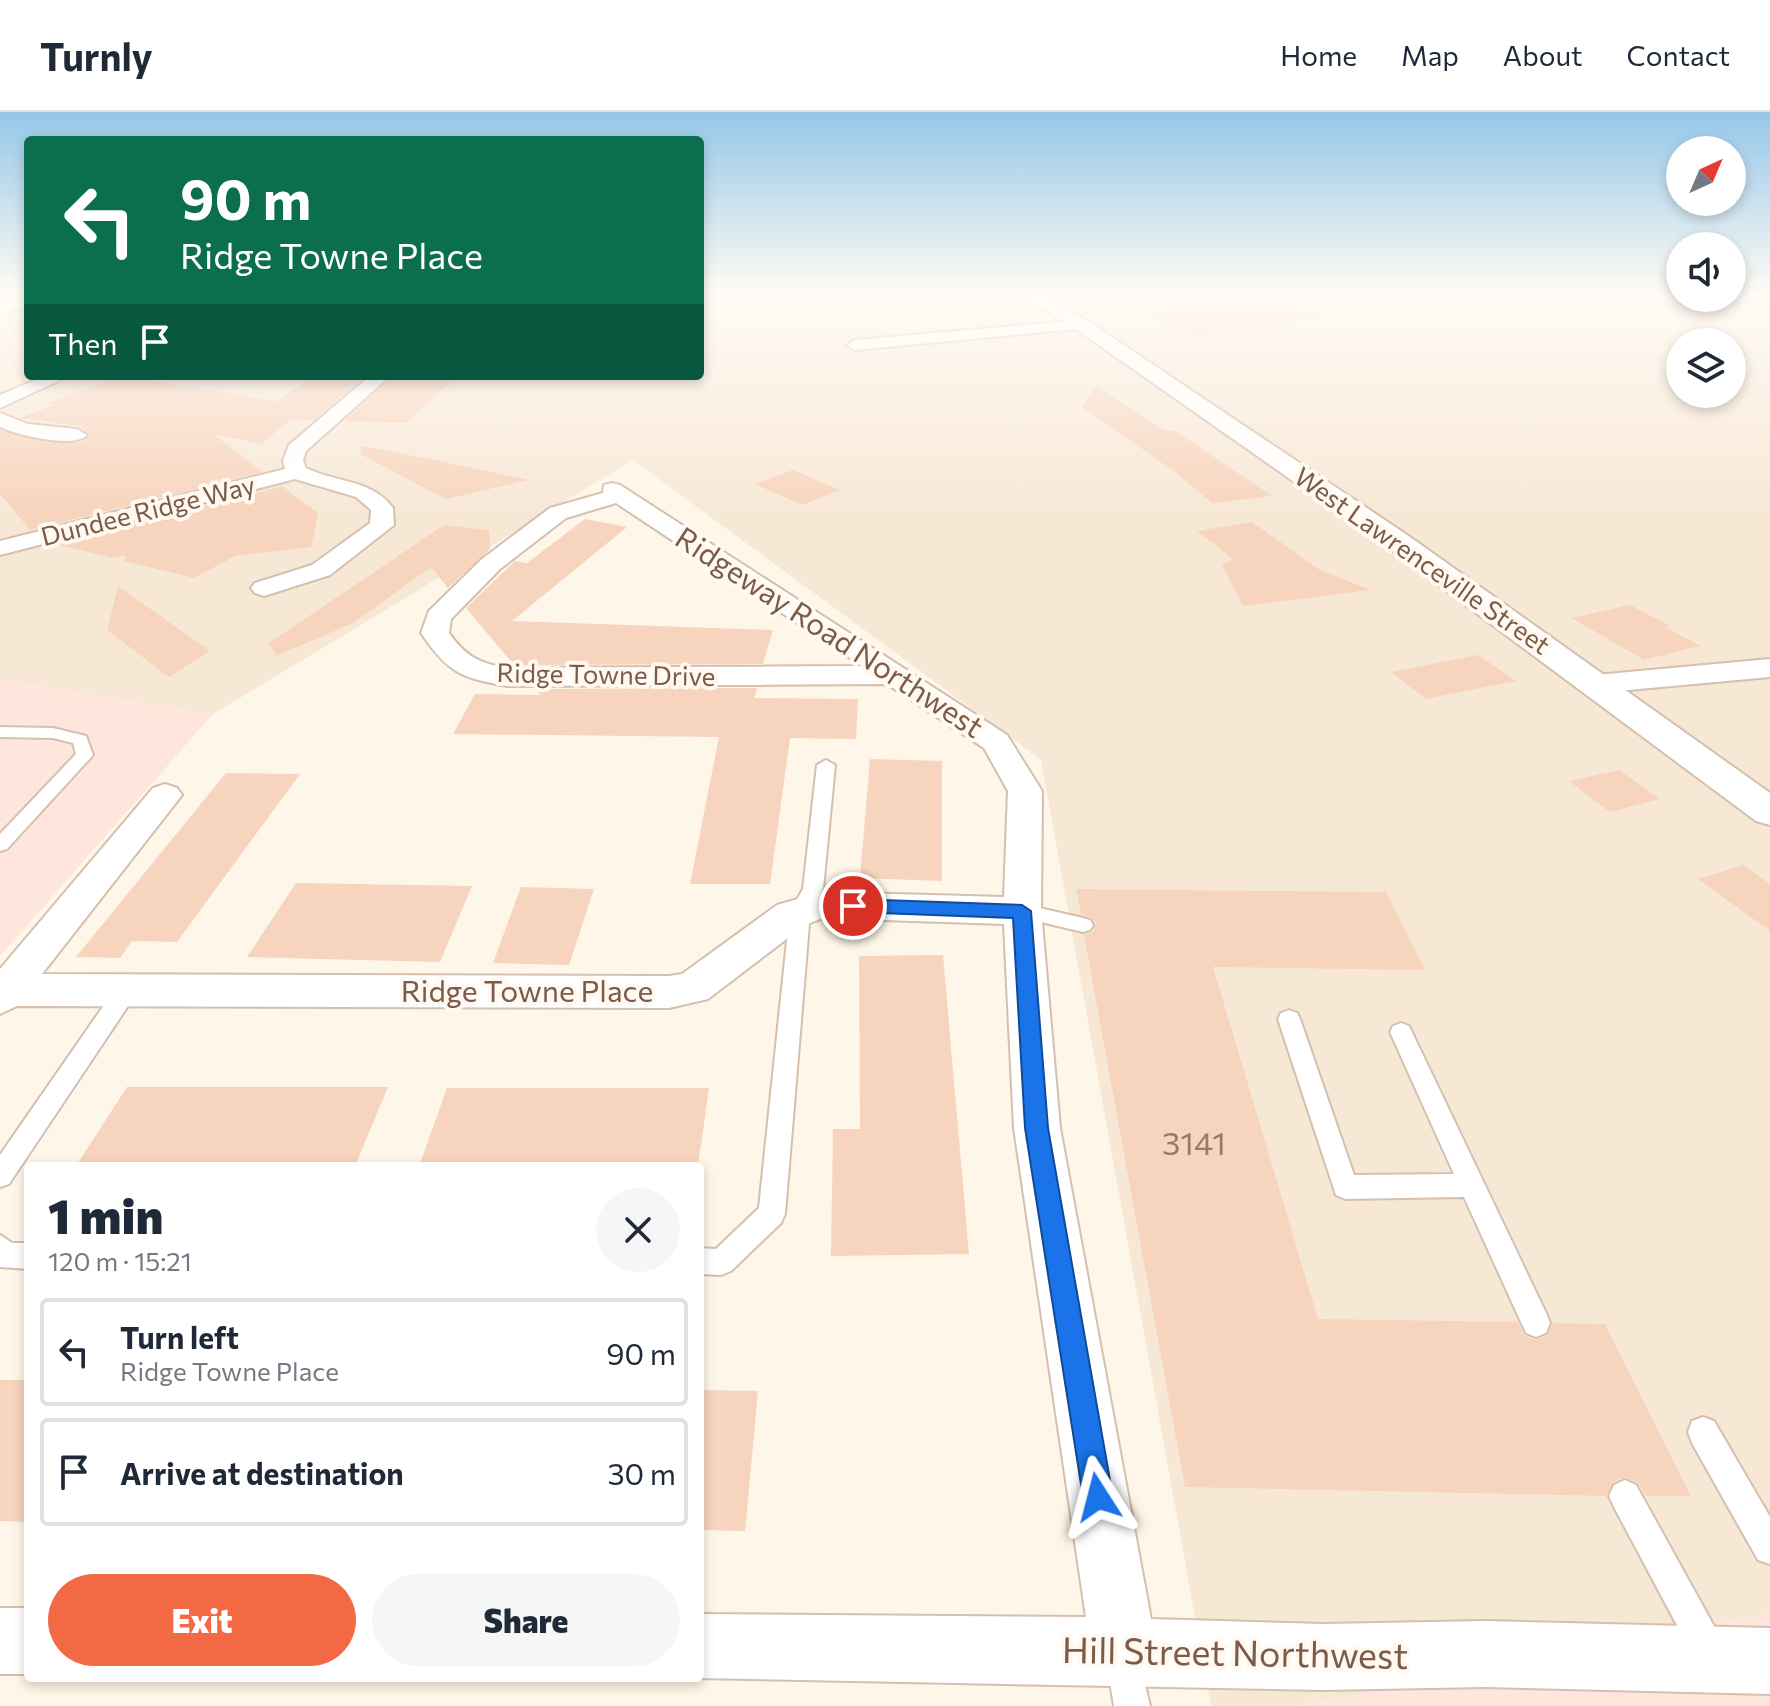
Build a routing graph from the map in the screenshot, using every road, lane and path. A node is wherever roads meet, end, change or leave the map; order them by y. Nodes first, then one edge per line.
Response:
1 (1142, 366) edge
2 (51, 380) edge
3 (376, 380) edge
4 (0, 402) edge
5 (0, 419) edge
6 (77, 435) dead end
7 (297, 472) junction
8 (615, 492) joint
9 (0, 548) edge
10 (264, 588) dead end
11 (1770, 668) edge
12 (891, 675) junction
13 (1596, 684) junction
14 (0, 732) edge
15 (826, 765) dead end
16 (165, 795) dead end
17 (1770, 812) edge
18 (0, 845) edge
19 (1022, 911) junction
20 (800, 912) junction
21 (1083, 925) dead end
22 (126, 991) junction
23 (3, 994) edge
24 (1289, 1019) dead end
25 (1401, 1032) dead end
26 (0, 1176) edge
27 (1472, 1185) junction
28 (0, 1248) edge
29 (24, 1256) edge
30 (704, 1261) edge
31 (1536, 1323) dead end
32 (1703, 1432) dead end
33 (1625, 1496) dead end
34 (1770, 1548) edge
35 (0, 1641) edge
36 (24, 1641) edge
37 (704, 1647) edge
38 (1742, 1660) edge
39 (1128, 1679) edge

1 - 13 street, West Lawrenceville Street
2 - 4 street
3 - 7 street
5 - 6 street
7 - 9 street, Dundee Ridge Way
7 - 10 street
8 - 12 street, Ridgeway Road Northwest
8 - 12 street, Ridge Towne Drive
11 - 13 street
12 - 19 street, Ridgeway Road Northwest
13 - 17 street, West Lawrenceville Street
14 - 18 lane
15 - 20 lane
16 - 23 street
19 - 20 street, Ridge Towne Place
19 - 21 lane
19 - 39 street, Ridgeway Road Northwest
20 - 22 street, Ridge Towne Place
20 - 30 lane
22 - 23 street, Ridge Towne Place
22 - 26 lane
24 - 27 lane
25 - 27 lane
27 - 31 lane
28 - 29 lane
32 - 34 lane
33 - 38 lane
35 - 36 street
37 - 39 street, Hill Street Northwest
38 - 39 street, Hill Street Northwest

